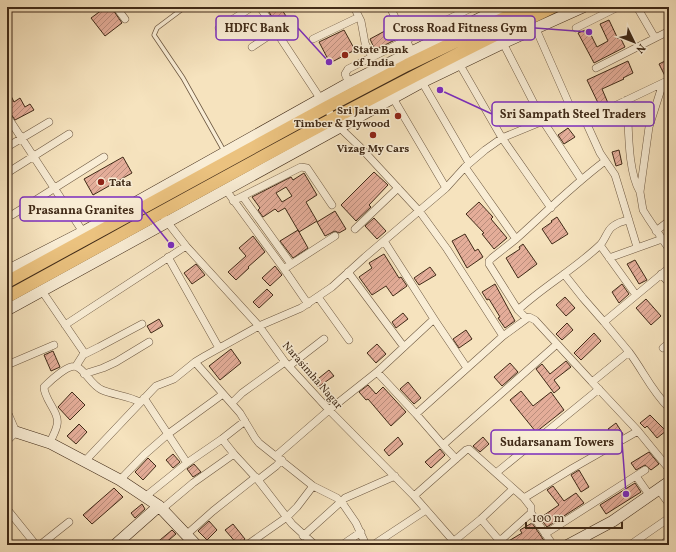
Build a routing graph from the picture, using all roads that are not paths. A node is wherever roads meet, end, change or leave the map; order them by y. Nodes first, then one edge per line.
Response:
1 (116, 7) edge
2 (185, 7) edge
3 (252, 7) edge
4 (260, 7) edge
5 (354, 7) edge
6 (390, 7) edge
7 (473, 7) edge
8 (503, 7) edge
9 (527, 7) edge
10 (553, 7) edge
11 (582, 7) edge
12 (618, 7) edge
13 (637, 7) edge
14 (359, 17) junction
15 (125, 19) dead end
16 (219, 28) dead end
17 (576, 28) dead end
18 (536, 29) junction
19 (276, 31) junction
20 (669, 32) edge
21 (655, 38) junction
22 (313, 39) dead end
23 (406, 40) junction
24 (502, 43) junction
25 (252, 47) dead end
26 (412, 52) junction
27 (372, 57) junction
28 (460, 64) junction
29 (596, 68) dead end
30 (666, 81) edge
31 (422, 82) junction
32 (349, 83) junction
33 (393, 98) junction
34 (627, 100) junction
35 (324, 103) junction
36 (573, 112) junction
37 (7, 116) edge
38 (585, 120) junction
39 (543, 121) junction
40 (49, 122) dead end
41 (336, 122) junction
42 (69, 134) dead end
43 (22, 138) junction
44 (502, 138) junction
45 (7, 147) edge
46 (224, 152) junction
47 (34, 156) junction
48 (104, 157) dead end
49 (605, 161) junction
50 (467, 165) junction
51 (7, 173) edge
52 (581, 179) junction
53 (55, 188) junction
54 (398, 188) junction
55 (446, 188) junction
56 (226, 190) junction
57 (640, 192) junction
58 (243, 197) junction
59 (233, 201) junction
60 (332, 205) dead end
61 (551, 208) junction
62 (420, 212) junction
63 (12, 214) dead end
64 (163, 217) junction
65 (629, 220) junction
66 (669, 221) edge
67 (355, 229) dead end
68 (656, 231) junction
69 (83, 232) junction
70 (335, 236) dead end
71 (662, 238) junction
72 (516, 239) junction
73 (384, 241) junction
74 (600, 245) junction
75 (186, 246) junction
76 (637, 247) junction
77 (669, 248) edge
78 (168, 257) junction
79 (609, 258) junction
80 (291, 264) junction
81 (669, 268) edge
82 (284, 269) junction
83 (7, 271) edge
84 (348, 272) junction
85 (564, 274) junction
86 (661, 274) junction
87 (7, 282) edge
88 (669, 282) edge
89 (42, 291) junction
90 (636, 294) junction
91 (7, 296) edge
92 (318, 297) junction
93 (308, 304) junction
94 (7, 310) edge
95 (518, 310) junction
96 (526, 318) junction
97 (434, 319) junction
98 (604, 322) junction
99 (142, 324) dead end
100 (65, 325) junction
101 (258, 326) junction
102 (503, 336) junction
103 (324, 339) dead end
104 (349, 340) dead end
105 (149, 342) dead end
106 (557, 344) junction
107 (54, 345) dead end
108 (404, 347) junction
109 (219, 348) junction
110 (629, 352) junction
111 (83, 355) junction
112 (196, 362) junction
113 (287, 364) junction
114 (7, 366) edge
115 (76, 366) junction
116 (467, 368) junction
117 (376, 372) junction
118 (84, 374) junction
119 (592, 382) junction
120 (599, 389) junction
121 (223, 394) junction
122 (142, 400) junction
123 (232, 403) junction
124 (669, 408) edge
125 (329, 410) junction
126 (7, 411) edge
127 (416, 414) junction
128 (245, 421) junction
129 (638, 431) junction
130 (12, 432) edge
131 (168, 434) junction
132 (222, 439) junction
133 (7, 441) edge
134 (50, 443) junction
135 (443, 445) junction
136 (234, 454) junction
137 (279, 458) junction
138 (456, 459) junction
139 (85, 461) junction
140 (187, 463) junction
141 (669, 469) edge
142 (645, 470) dead end
143 (496, 474) junction
144 (395, 476) junction
145 (636, 476) junction
146 (257, 479) junction
147 (120, 480) junction
148 (669, 482) edge
149 (313, 486) junction
150 (513, 489) junction
151 (655, 493) junction
152 (146, 496) junction
153 (414, 496) junction
154 (524, 498) junction
155 (340, 501) junction
156 (669, 504) edge
157 (160, 508) junction
158 (7, 509) edge
159 (426, 510) junction
160 (531, 513) junction
161 (287, 517) junction
162 (669, 518) edge
163 (481, 519) junction
164 (69, 522) dead end
165 (361, 532) junction
166 (186, 534) junction
167 (546, 534) junction
168 (303, 536) junction
169 (669, 539) edge
170 (587, 541) edge
171 (456, 543) edge
172 (36, 545) edge
173 (40, 545) edge
174 (115, 545) edge
175 (196, 545) edge
176 (247, 545) edge
177 (315, 545) edge
178 (342, 545) edge
179 (366, 545) edge
180 (373, 545) edge
181 (554, 545) edge
182 (568, 545) edge
183 (630, 545) edge
184 (662, 545) edge

1 - 15 street
2 - 46 lane
3 - 16 street
4 - 19 street
5 - 14 street
6 - 23 street
7 - 23 street
8 - 26 street
9 - 35 main road
10 - 41 main road
11 - 18 street
12 - 17 street
13 - 21 street
14 - 22 street
14 - 27 street
18 - 24 street
18 - 36 street
19 - 25 street
19 - 35 street
20 - 21 street
21 - 29 street
23 - 26 street
23 - 27 street
24 - 28 street
24 - 39 street
26 - 32 street
27 - 32 street
28 - 31 street
28 - 44 street
30 - 34 street
30 - 57 street
31 - 33 street
31 - 50 street
32 - 35 street
33 - 41 street
33 - 55 street
34 - 38 street
34 - 57 street
35 - 41 street
35 - 46 street
35 - 87 main road
36 - 38 street
36 - 39 street
37 - 43 street
38 - 49 street
39 - 44 street
39 - 52 street
40 - 43 street
41 - 54 street
41 - 56 street
41 - 64 main road
42 - 47 street
43 - 45 street
43 - 47 street
44 - 50 street
44 - 61 street
46 - 69 street
47 - 51 street
47 - 53 street
48 - 53 street
49 - 52 street
49 - 65 street
50 - 55 street
50 - 72 street
52 - 61 street
53 - 63 street
53 - 69 street
54 - 62 street
54 - 67 street
55 - 62 street
56 - 59 street
56 - 64 street
57 - 68 street
58 - 59 street
58 - 60 street
58 - 80 street
59 - 82 street
61 - 72 street
62 - 73 street
62 - 102 street
64 - 75 street, Narasimha Nagar
64 - 89 street
64 - 91 main road
65 - 74 street
65 - 76 street
66 - 68 street
68 - 71 street
69 - 83 street
70 - 80 street
71 - 76 street
71 - 77 street
72 - 95 street
73 - 84 street
73 - 97 street
74 - 79 street
74 - 85 street
75 - 78 street
75 - 101 street, Narasimha Nagar
76 - 79 street
78 - 100 street
78 - 109 street
79 - 90 street
80 - 82 street
81 - 86 street
82 - 93 street
84 - 92 street
84 - 108 street
85 - 95 street
85 - 98 street
86 - 88 street
86 - 90 street
89 - 94 street
89 - 100 street
90 - 98 street
92 - 93 street
92 - 104 street
93 - 101 street
95 - 96 street
96 - 102 street
96 - 106 street
97 - 108 street
97 - 116 street
98 - 110 street
99 - 111 street
100 - 111 street
101 - 109 street
101 - 113 street, Narasimha Nagar
102 - 116 street
103 - 113 street
105 - 118 street
106 - 119 street
106 - 135 street
107 - 114 street
108 - 117 street
109 - 112 street
110 - 119 street
110 - 124 street
111 - 115 street
112 - 121 street
112 - 122 street
113 - 123 street
113 - 125 street, Narasimha Nagar
115 - 118 street
115 - 134 street
116 - 127 street
117 - 125 street
117 - 127 street
118 - 122 street
119 - 120 street
120 - 129 street
120 - 143 street
121 - 123 street
121 - 131 street
122 - 131 street
122 - 139 street
123 - 128 street
125 - 137 street
125 - 144 street, Narasimha Nagar
126 - 130 street
127 - 135 street
128 - 132 street
128 - 137 street
129 - 141 street
129 - 154 street
130 - 133 street
130 - 134 street
131 - 140 street
131 - 147 street
132 - 136 street
132 - 140 street
134 - 139 street
135 - 138 street
136 - 146 street
136 - 157 street
137 - 146 street
137 - 149 street
138 - 143 street
138 - 153 street
139 - 147 street
140 - 152 street
142 - 145 street
143 - 150 street
144 - 153 street, Narasimha Nagar
144 - 155 street
145 - 151 street
145 - 167 street
146 - 161 street
146 - 166 street
147 - 152 street
148 - 151 street
149 - 155 street
149 - 161 street
150 - 154 street
150 - 163 street
151 - 156 street
151 - 170 street
152 - 157 street
153 - 159 street, Narasimha Nagar
154 - 160 street
155 - 165 street
155 - 168 street
157 - 166 street
157 - 174 street
158 - 172 street
159 - 171 street, Narasimha Nagar
159 - 180 street
160 - 163 street
160 - 167 street
161 - 168 street
161 - 176 street
162 - 183 street
163 - 171 street
164 - 173 street
165 - 178 street
165 - 179 street
166 - 175 street
167 - 181 street
168 - 177 street
169 - 184 street
170 - 182 street

